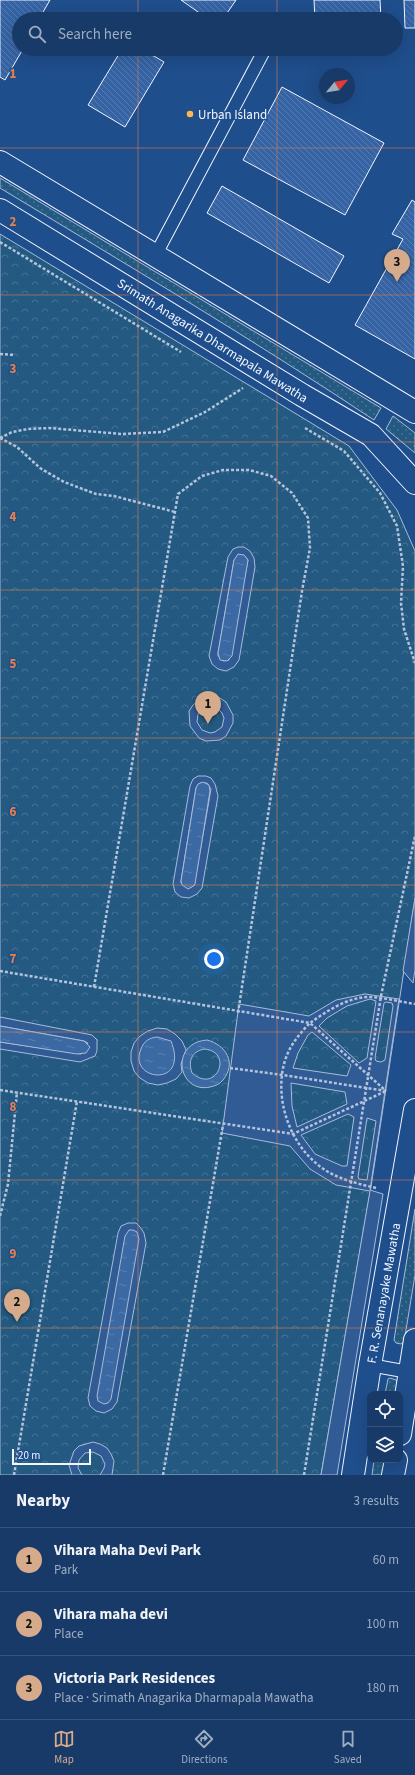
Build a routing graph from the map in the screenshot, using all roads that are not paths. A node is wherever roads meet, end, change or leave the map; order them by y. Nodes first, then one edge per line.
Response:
1 (261, 56) edge
2 (0, 162) edge
3 (0, 210) edge
4 (155, 256) junction
5 (394, 399) junction
6 (415, 412) edge
7 (415, 417) edge
8 (415, 483) edge
9 (415, 1110) edge
10 (415, 1340) edge
11 (370, 1365) junction
12 (412, 1373) edge
13 (401, 1427) edge
14 (396, 1463) edge
15 (354, 1475) edge
16 (394, 1475) edge

1 - 4 lane
2 - 4 main road
3 - 8 main road, Srimath Anagarika Dharmapala Mawatha
4 - 5 main road
5 - 6 main road
5 - 7 main road
9 - 11 main road, F. R. Senanayake Mawatha
10 - 12 main road
11 - 12 lane
11 - 15 main road, F. R. Senanayake Mawatha
12 - 13 main road
14 - 16 main road

